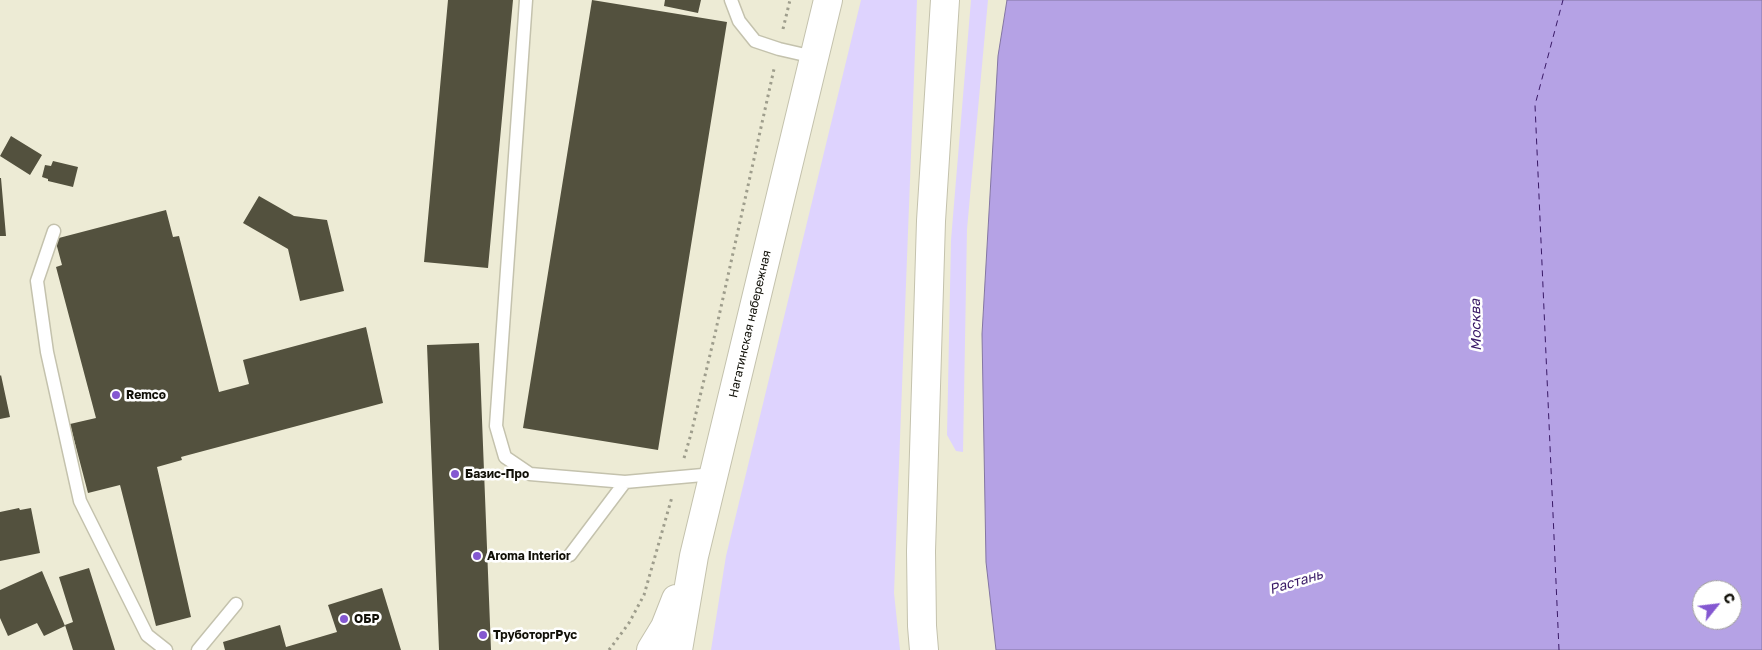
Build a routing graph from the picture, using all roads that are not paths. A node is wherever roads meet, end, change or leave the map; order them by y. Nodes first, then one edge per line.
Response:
1 (526, 0) edge
2 (731, 0) edge
3 (828, 0) edge
4 (945, 0) edge
5 (814, 56) junction
6 (54, 231) dead end
7 (714, 474) junction
8 (625, 482) junction
9 (570, 555) dead end
10 (694, 556) junction
11 (236, 604) dead end
12 (166, 650) edge
13 (198, 650) edge
14 (651, 650) edge
15 (678, 650) edge
16 (924, 650) edge

1 - 8 lane
2 - 5 lane
3 - 5 main road, Нагатинская набережная
4 - 16 main road
5 - 7 main road, Нагатинская набережная
6 - 12 lane
7 - 8 lane
7 - 10 main road, Нагатинская набережная
8 - 9 lane
10 - 14 main road
10 - 15 main road, Нагатинская набережная
11 - 13 lane

